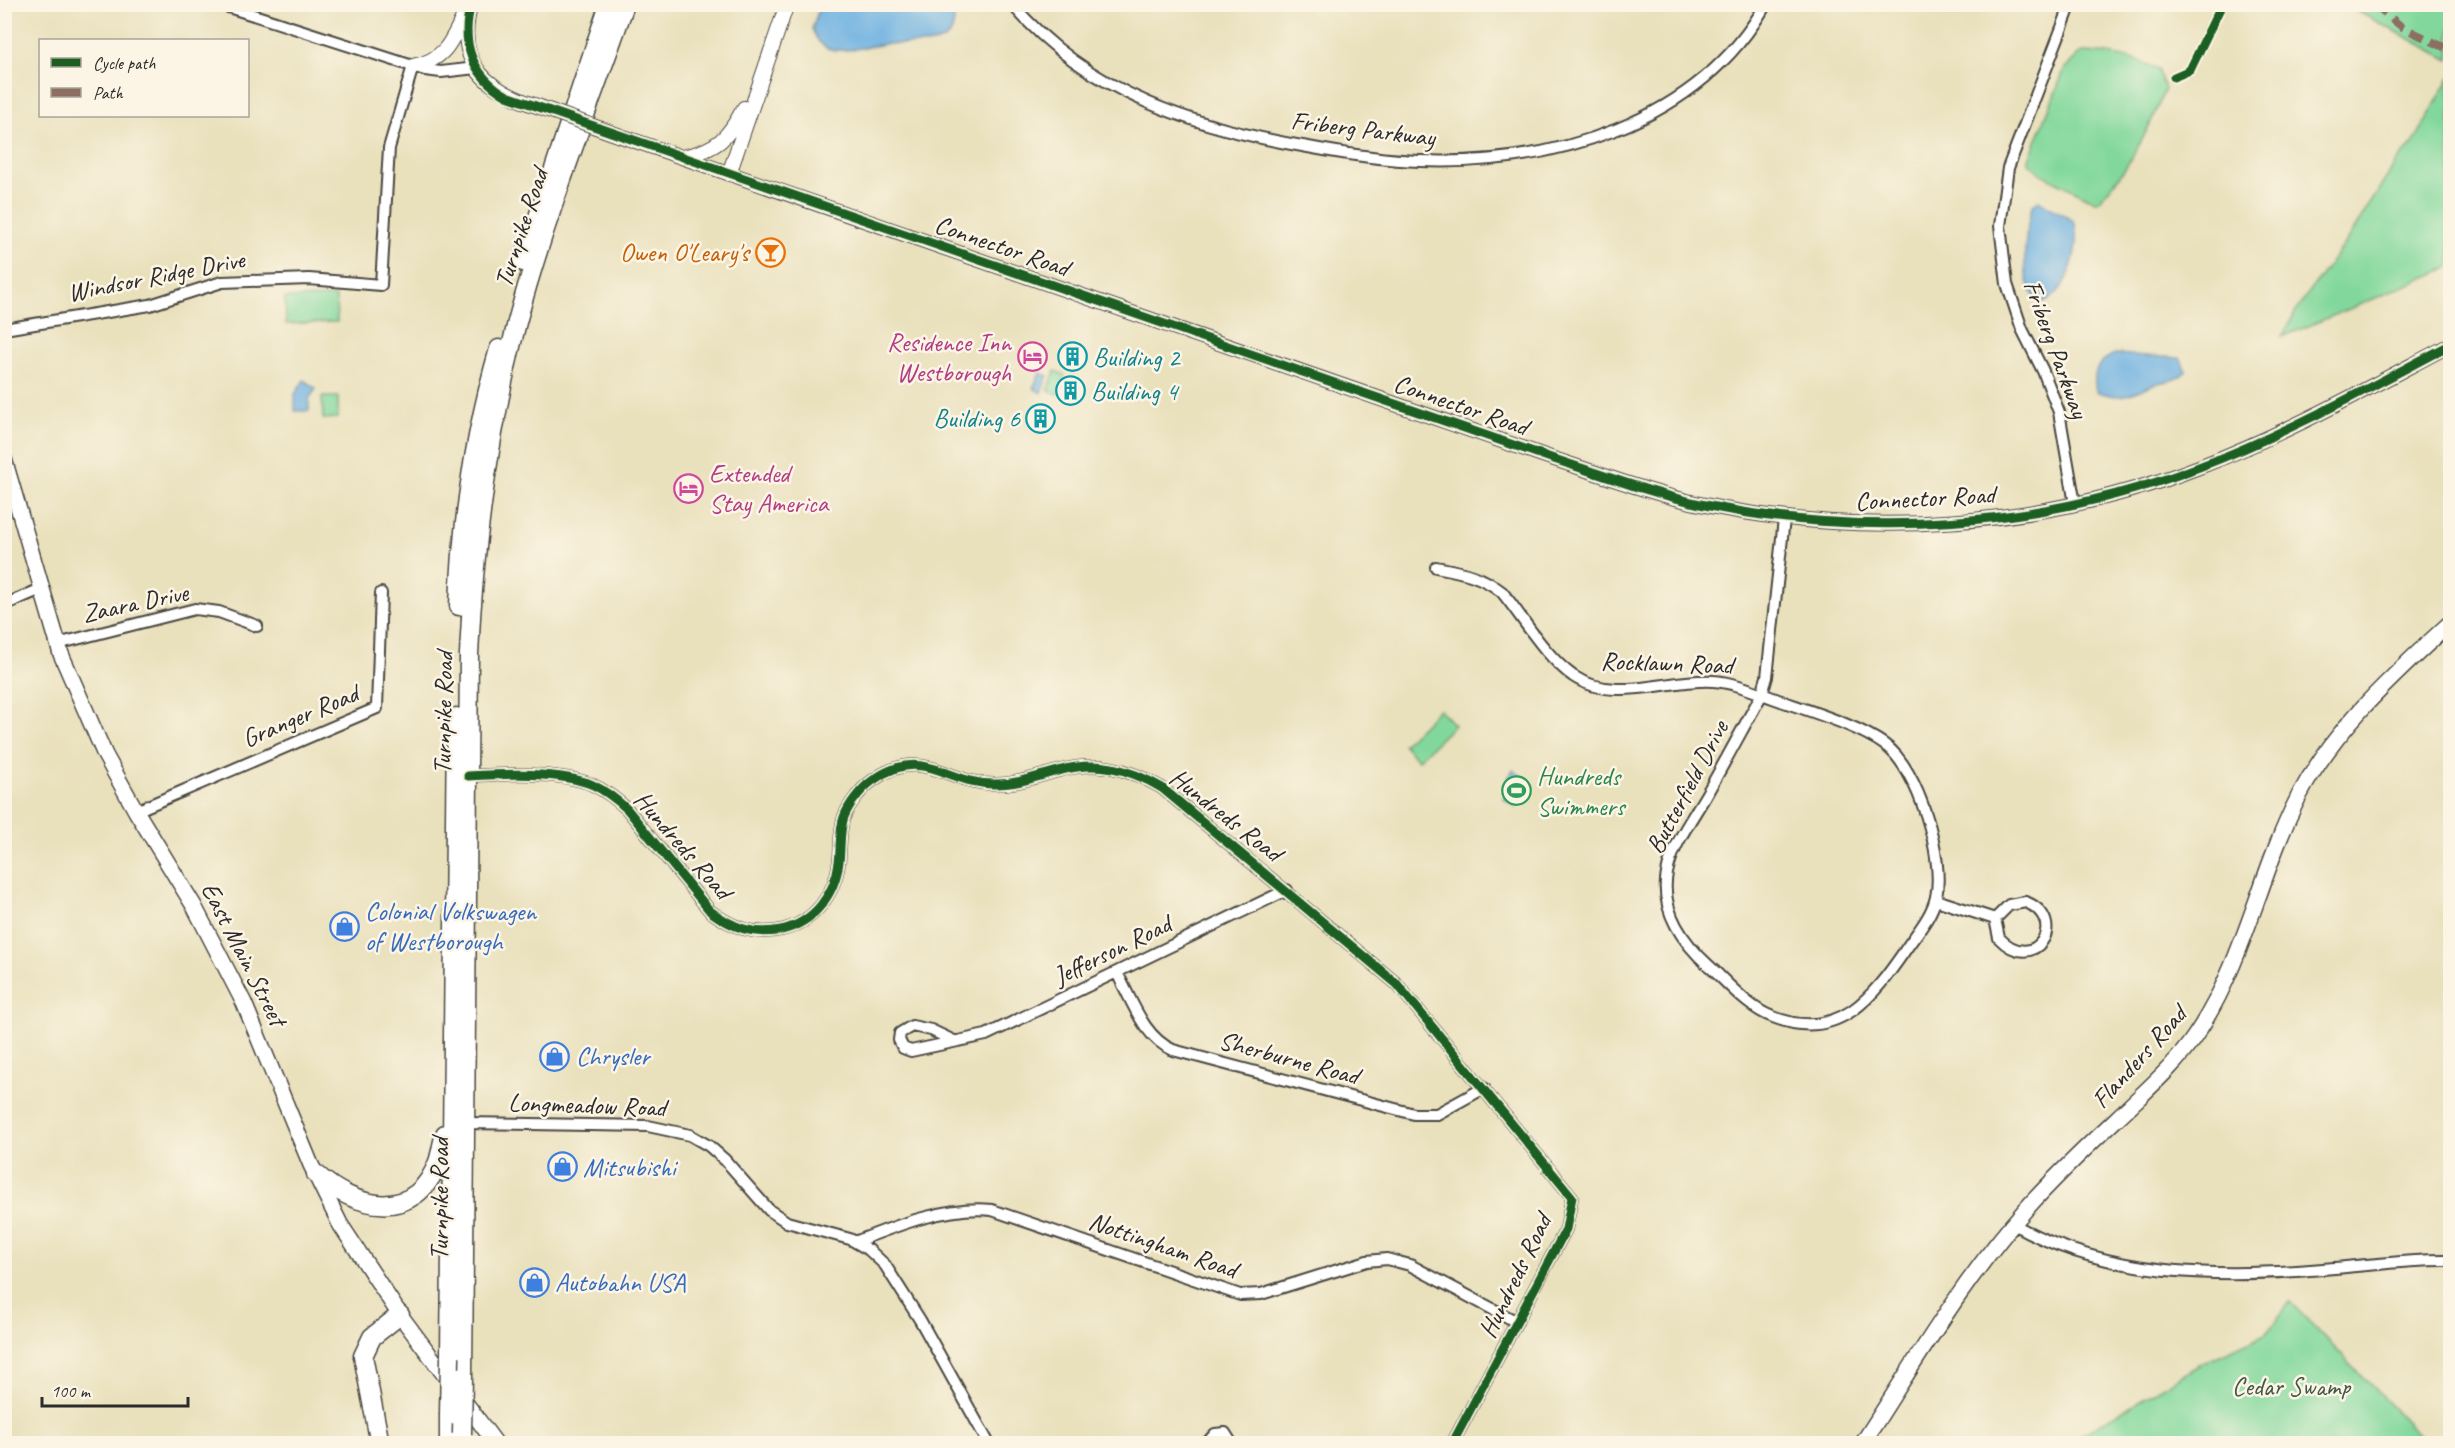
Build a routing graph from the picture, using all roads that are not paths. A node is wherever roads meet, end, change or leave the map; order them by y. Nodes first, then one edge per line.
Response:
1 (470, 4) edge
2 (602, 4) edge
3 (609, 4) edge
4 (625, 4) edge
5 (634, 4) edge
6 (787, 4) edge
7 (1012, 4) edge
8 (1766, 4) edge
9 (2071, 4) edge
10 (222, 5) edge
11 (602, 26) junction
12 (606, 57) junction
13 (413, 66) junction
14 (476, 68) junction
15 (761, 77) junction
16 (682, 157) junction
17 (729, 174) junction
18 (4, 329) edge
19 (2451, 345) edge
20 (4, 459) edge
21 (2075, 504) junction
22 (1784, 519) junction
23 (1436, 567) dead end
24 (41, 589) junction
25 (381, 593) dead end
26 (4, 605) edge
27 (2451, 623) edge
28 (257, 627) dead end
29 (57, 644) junction
30 (1762, 694) junction
31 (468, 776) junction
32 (136, 812) junction
33 (1287, 890) junction
34 (1936, 900) junction
35 (1995, 919) junction
36 (1117, 973) junction
37 (954, 1041) dead end
38 (1484, 1088) junction
39 (452, 1103) junction
40 (465, 1123) junction
41 (316, 1174) junction
42 (2013, 1224) junction
43 (855, 1242) junction
44 (2451, 1260) edge
45 (400, 1315) junction
46 (1517, 1322) junction
47 (453, 1435) edge
48 (380, 1443) edge
49 (496, 1443) edge
50 (989, 1443) edge
51 (1206, 1443) edge
52 (1232, 1443) edge
53 (1452, 1443) edge
54 (1862, 1443) edge

1 - 13 street
1 - 14 street
2 - 11 highway
3 - 11 highway, Turnpike Road
4 - 12 highway, Turnpike Road
5 - 12 highway
6 - 15 street
7 - 8 street, Friberg Parkway
9 - 21 street, Friberg Parkway
10 - 13 street
11 - 39 highway, Turnpike Road
12 - 31 highway, Turnpike Road
13 - 14 street
13 - 18 street, Windsor Ridge Drive
14 - 16 street, Connector Road, bridge
15 - 16 street
15 - 17 street
16 - 17 street, Connector Road
17 - 22 street, Connector Road
19 - 21 street, Connector Road
20 - 24 main road, East Main Street
21 - 22 street, Connector Road
22 - 30 street, Butterfield Drive
23 - 30 street, Rocklawn Road
24 - 26 street
24 - 29 main road, East Main Street
25 - 32 street, Granger Road
27 - 42 main road, Flanders Road
28 - 29 street, Zaara Drive
29 - 32 main road, East Main Street
30 - 34 street, Butterfield Drive
30 - 34 street, Butterfield Drive
31 - 33 street, Hundreds Road
31 - 40 highway, Turnpike Road
32 - 41 main road, East Main Street
33 - 36 street, Jefferson Road
33 - 38 street, Hundreds Road
34 - 35 street
35 - 35 street
36 - 37 street, Jefferson Road
36 - 38 street, Sherburne Road
38 - 46 street, Hundreds Road
39 - 41 highway
39 - 47 highway, Turnpike Road, bridge
40 - 43 street, Longmeadow Road
40 - 47 highway, Turnpike Road, bridge
41 - 45 main road, East Main Street
42 - 44 street
42 - 54 main road, Flanders Road
43 - 46 street, Nottingham Road
43 - 50 street, Longmeadow Road
45 - 48 highway
45 - 49 main road, East Main Street
46 - 53 street, Hundreds Road
51 - 52 street

